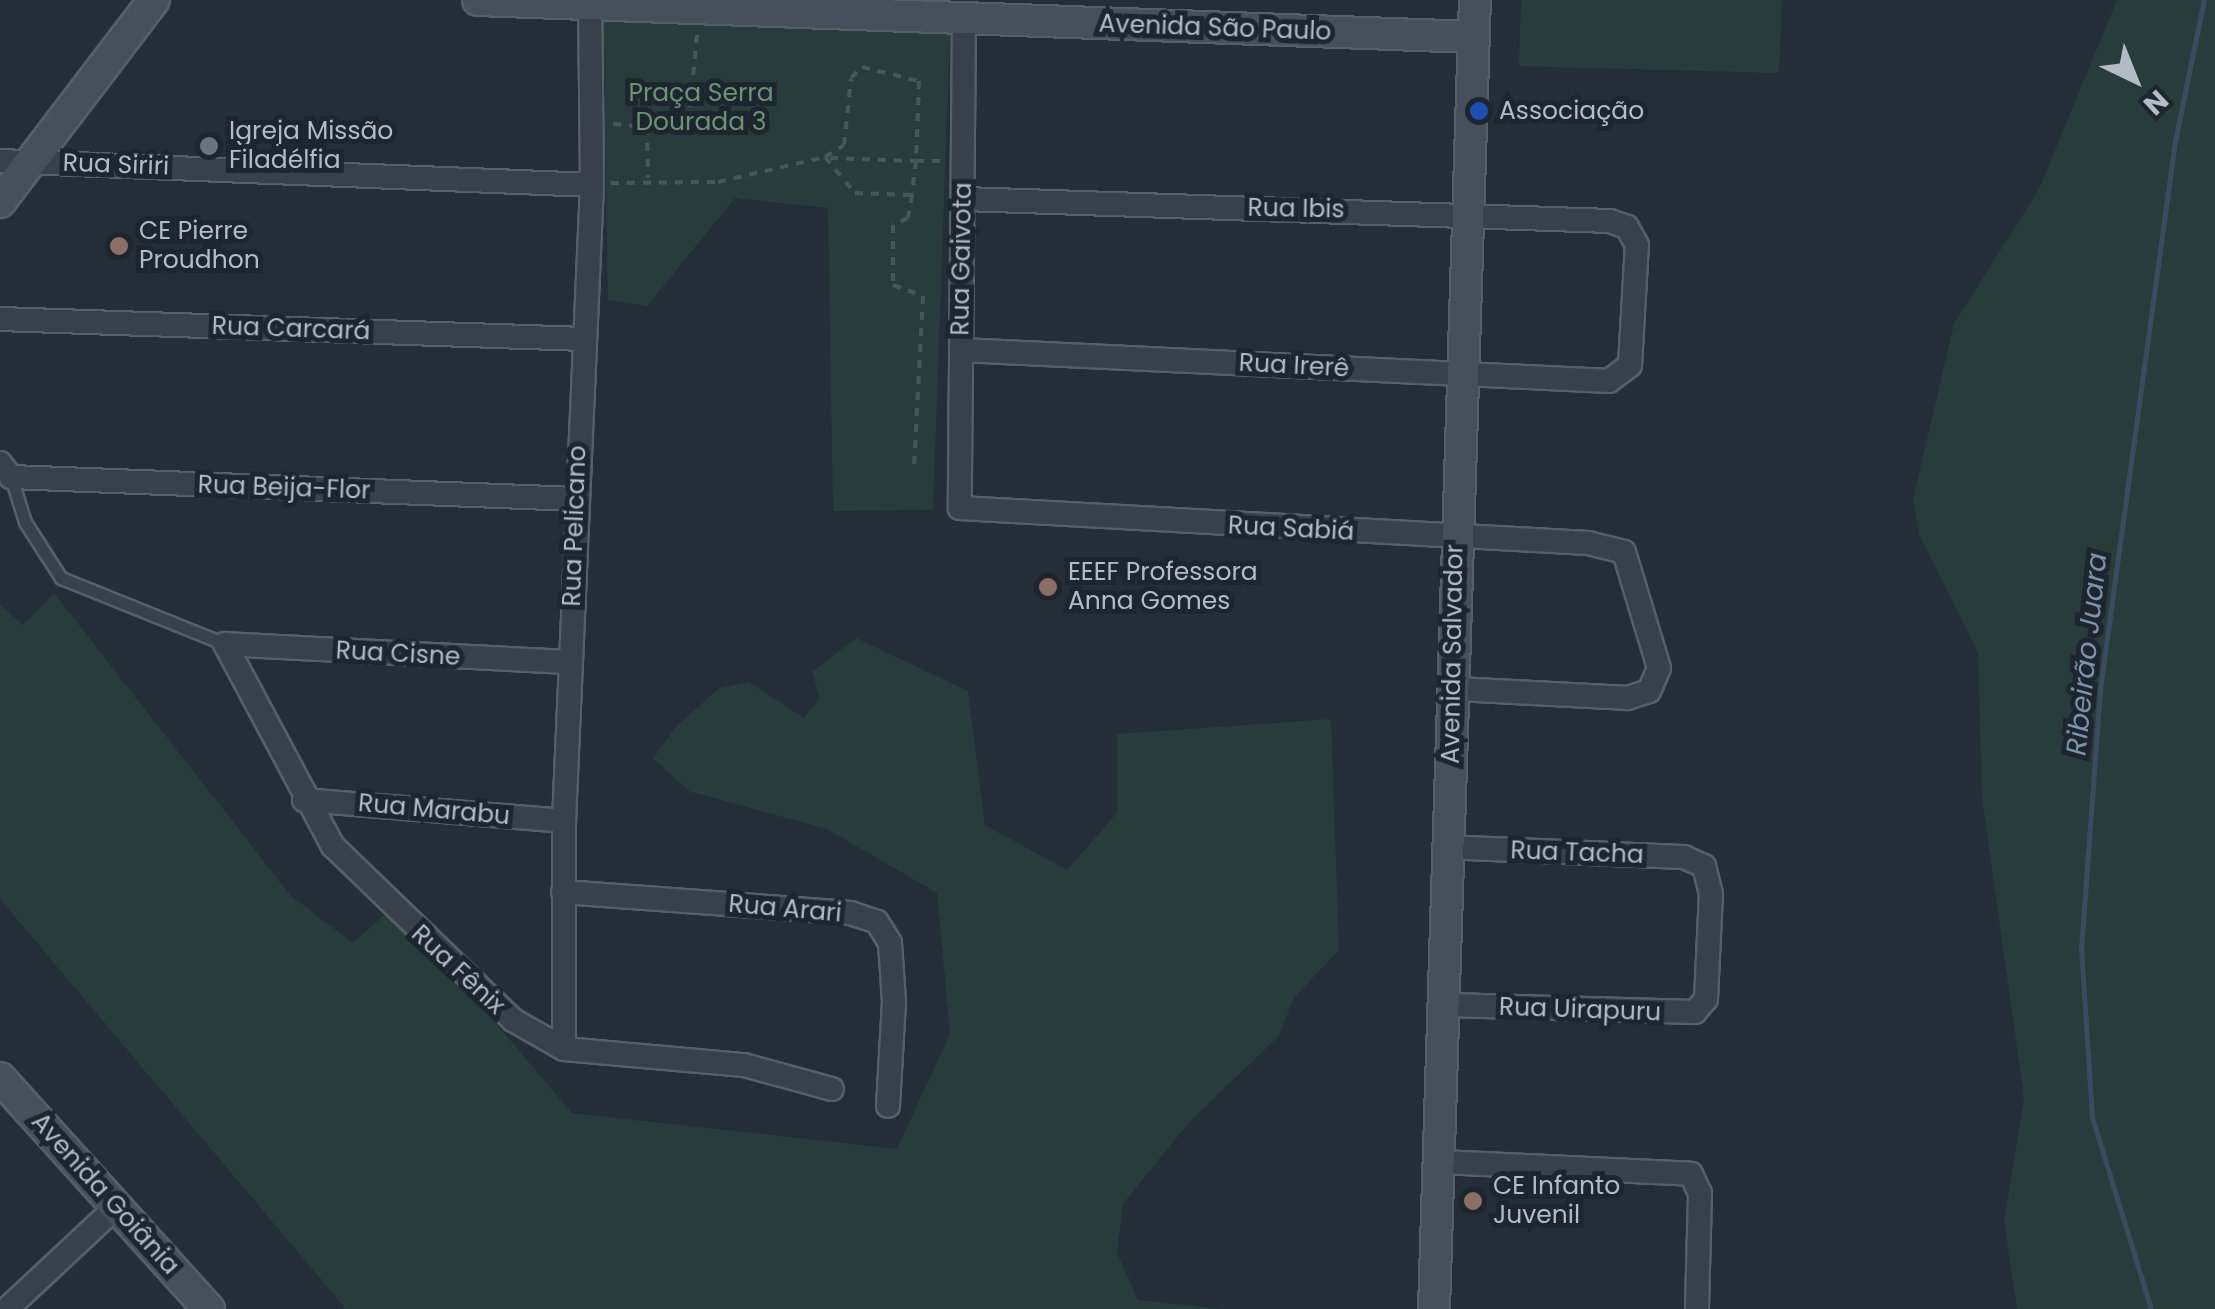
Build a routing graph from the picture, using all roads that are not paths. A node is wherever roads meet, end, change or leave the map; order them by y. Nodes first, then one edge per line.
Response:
1 (154, 0) edge
2 (478, 0) edge
3 (1475, 0) edge
4 (590, 4) junction
5 (742, 5) edge
6 (964, 19) junction
7 (1474, 37) junction
8 (0, 161) edge
9 (32, 162) junction
10 (592, 185) junction
11 (963, 199) junction
12 (0, 202) edge
13 (1470, 213) junction
14 (0, 319) edge
15 (582, 339) junction
16 (960, 350) junction
17 (1461, 374) junction
18 (1626, 374) joint
19 (6, 470) edge
20 (575, 499) junction
21 (956, 500) joint
22 (1455, 536) junction
23 (225, 644) junction
24 (571, 662) junction
25 (1453, 689) junction
26 (304, 800) junction
27 (564, 821) junction
28 (1448, 847) junction
29 (563, 892) junction
30 (1706, 999) joint
31 (1448, 1006) junction
32 (564, 1048) junction
33 (832, 1089) dead end
34 (5, 1094) edge
35 (888, 1106) dead end
36 (1440, 1162) junction
37 (116, 1207) junction
38 (1698, 1308) edge
39 (7, 1309) edge
40 (209, 1309) edge
41 (1434, 1309) edge

1 - 9 street
2 - 4 street, Avenida São Paulo
3 - 7 street, Avenida Salvador
4 - 5 street, Avenida São Paulo
4 - 10 street, Rua Pelicano
5 - 6 street, Avenida São Paulo
6 - 7 street, Avenida São Paulo
6 - 11 street, Rua Gaivota
7 - 13 street, Avenida Salvador
8 - 9 street, Rua Siriri
9 - 10 street, Rua Siriri
9 - 12 street
10 - 15 street, Rua Pelicano
11 - 13 street, Rua Ibis
11 - 16 street, Rua Gaivota
13 - 17 street, Avenida Salvador
13 - 18 street, Rua Ibis
14 - 15 street, Rua Carcará
15 - 20 street, Rua Pelicano
16 - 17 street, Rua Irerê
16 - 21 street, Rua Gaivota
17 - 18 street, Rua Irerê
17 - 22 street, Avenida Salvador
19 - 20 street, Rua Beija-Flor
19 - 23 lane
20 - 24 street, Rua Pelicano
21 - 22 street, Rua Sabiá
22 - 25 street, Avenida Salvador
22 - 25 street, Rua Sabiá
23 - 24 street, Rua Cisne
23 - 26 street, Rua Fênix
24 - 27 street, Rua Pelicano
25 - 28 street, Avenida Salvador
26 - 27 street, Rua Marabu
26 - 32 street, Rua Fênix
27 - 29 street, Rua Pelicano
28 - 30 street, Rua Tacha
28 - 31 street, Avenida Salvador
29 - 32 street, Rua Pelicano
29 - 35 street, Rua Arari
30 - 31 street, Rua Uirapuru
31 - 36 street, Avenida Salvador
32 - 33 street, Rua Fênix
34 - 37 street, Avenida Goiânia
36 - 38 street
36 - 41 street, Avenida Salvador
37 - 39 street
37 - 40 street, Avenida Goiânia

